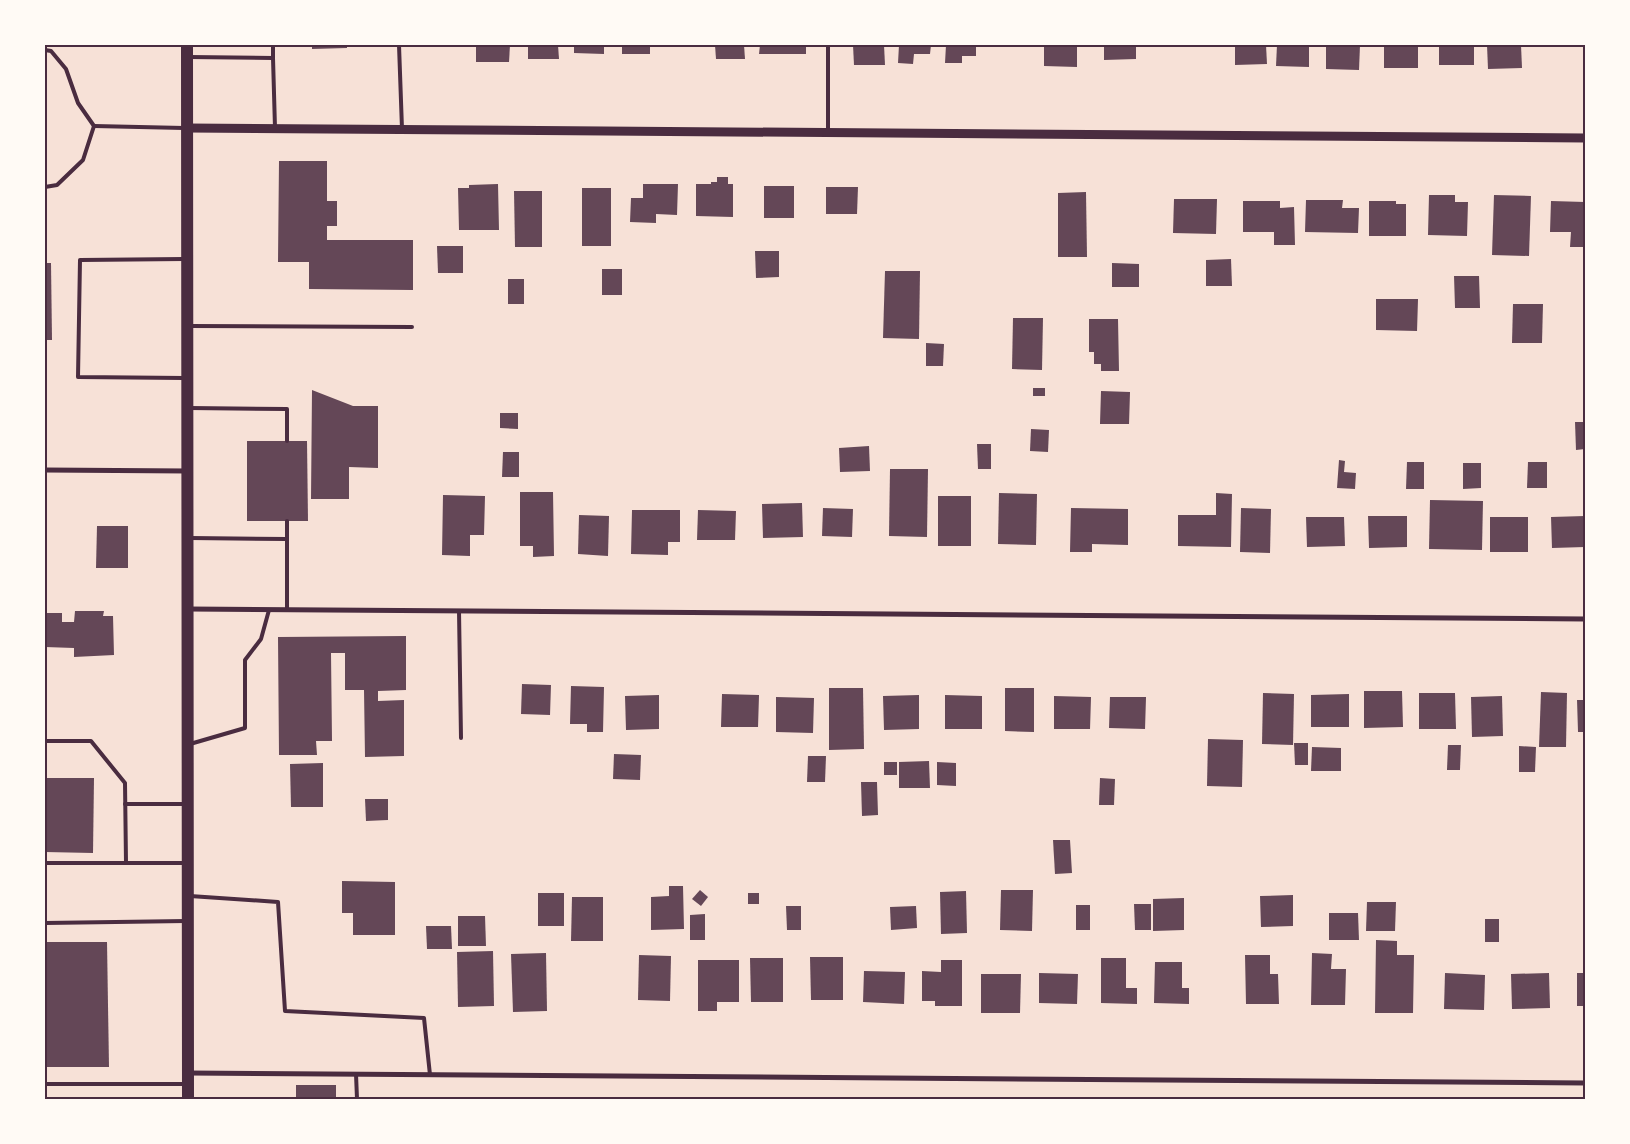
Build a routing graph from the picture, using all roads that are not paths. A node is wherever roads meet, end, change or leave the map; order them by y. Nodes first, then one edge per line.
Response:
1 (273, 45) edge
2 (399, 45) edge
3 (828, 45) edge
4 (45, 50) edge
5 (187, 51) edge
6 (273, 58) junction
7 (94, 126) junction
8 (187, 128) junction
9 (275, 128) junction
10 (402, 129) junction
11 (828, 132) junction
12 (1585, 138) edge
13 (45, 187) edge
14 (187, 259) junction
15 (187, 326) junction
16 (412, 327) dead end
17 (187, 378) junction
18 (187, 408) junction
19 (287, 441) dead end
20 (45, 470) edge
21 (187, 471) junction
22 (287, 521) dead end
23 (187, 538) junction
24 (287, 539) junction
25 (188, 609) junction
26 (269, 610) junction
27 (287, 610) junction
28 (459, 611) junction
29 (1585, 619) edge
30 (461, 738) dead end
31 (45, 741) edge
32 (188, 745) junction
33 (125, 804) junction
34 (188, 804) junction
35 (45, 863) edge
36 (126, 863) junction
37 (188, 863) junction
38 (188, 896) junction
39 (188, 921) junction
40 (45, 923) edge
41 (356, 1074) junction
42 (430, 1075) junction
43 (188, 1079) junction
44 (1585, 1083) edge
45 (45, 1084) edge
46 (188, 1099) edge
47 (357, 1099) edge

1 - 6 lane
2 - 10 lane
3 - 11 lane
4 - 7 lane
5 - 6 lane
5 - 8 main road
6 - 9 lane
7 - 8 lane
7 - 13 lane
8 - 9 street
8 - 14 main road
9 - 10 street
10 - 11 street
11 - 12 street
14 - 15 main road
14 - 17 lane
15 - 16 lane
15 - 17 main road
17 - 18 main road
18 - 19 lane
18 - 21 main road
20 - 21 street
21 - 23 main road
22 - 24 lane
23 - 24 lane
23 - 25 main road
24 - 27 lane
25 - 26 street
25 - 32 main road
26 - 27 street
26 - 32 lane
27 - 28 street
28 - 29 street
28 - 30 lane
31 - 33 lane
32 - 34 main road
33 - 34 lane
33 - 36 lane
34 - 37 main road
35 - 36 lane
36 - 37 lane
37 - 38 main road
38 - 39 main road
38 - 42 lane
39 - 40 lane
39 - 43 main road
41 - 42 street
41 - 43 street
41 - 47 lane
42 - 44 street
43 - 45 lane
43 - 46 main road

